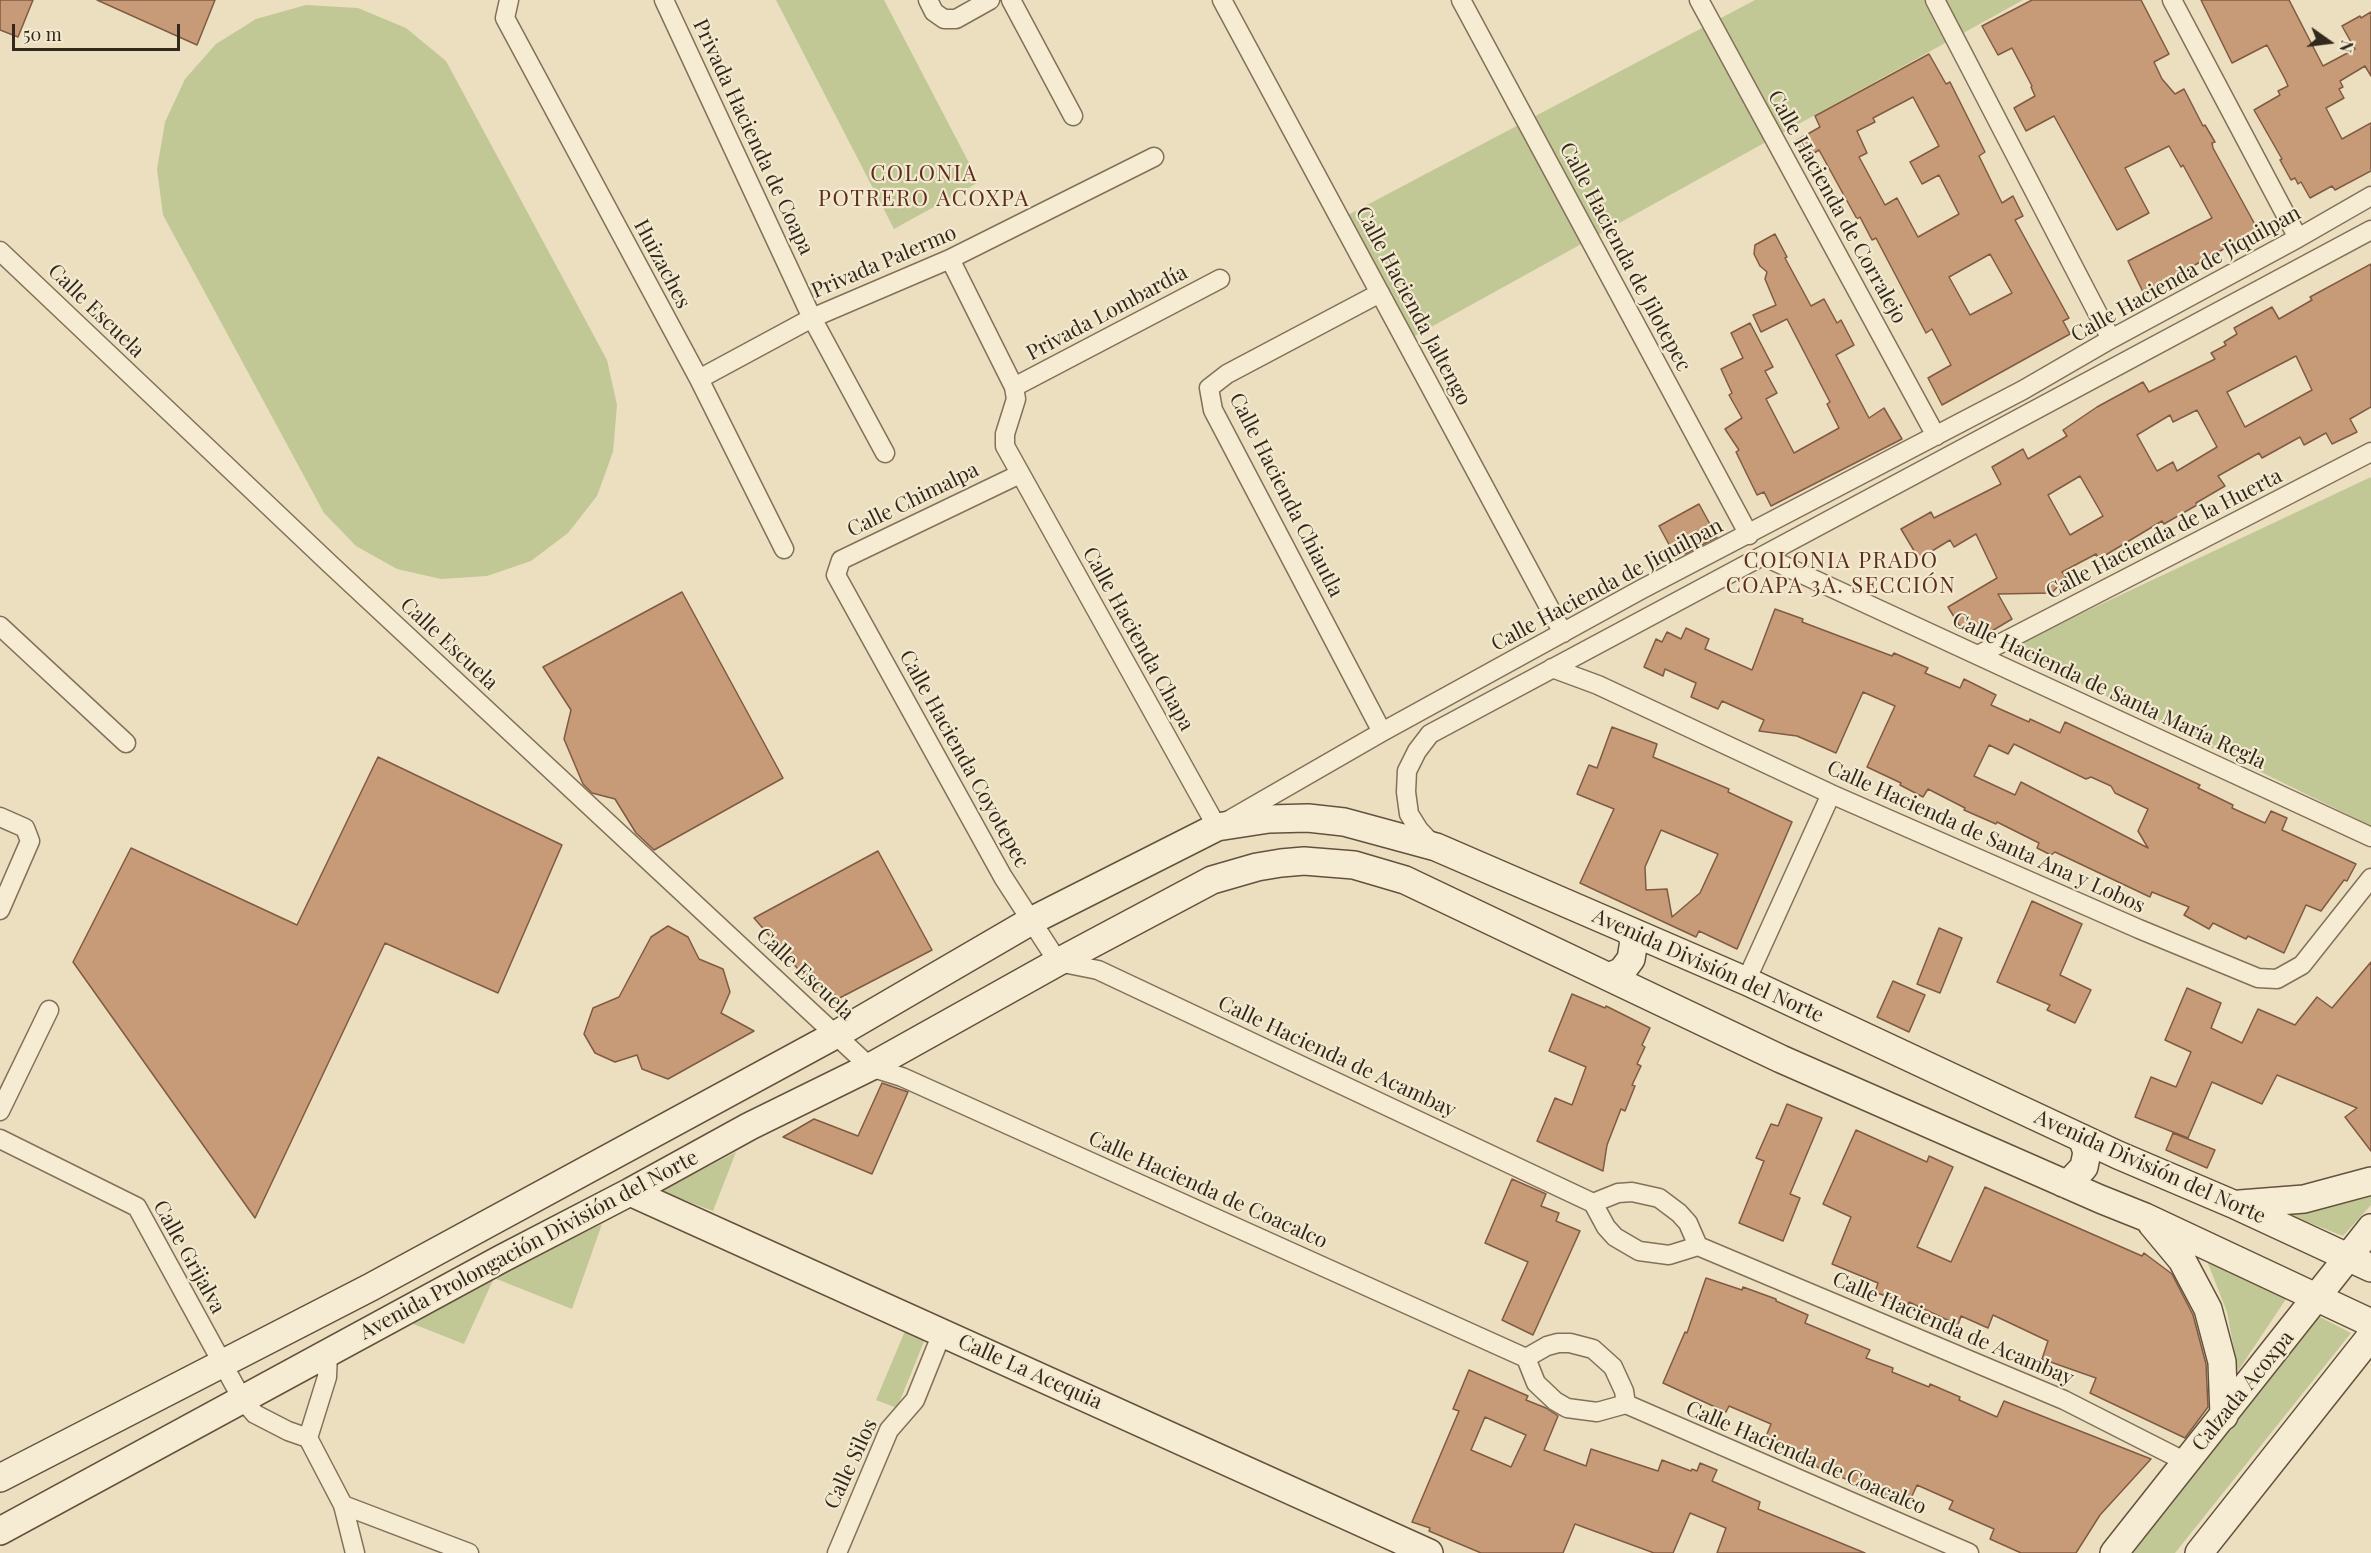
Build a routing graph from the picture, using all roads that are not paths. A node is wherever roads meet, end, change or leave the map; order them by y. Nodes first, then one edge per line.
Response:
1 (509, 0) edge
2 (664, 0) edge
3 (928, 0) edge
4 (990, 0) edge
5 (1011, 0) edge
6 (1222, 0) edge
7 (1461, 0) edge
8 (1699, 0) edge
9 (1935, 0) edge
10 (2172, 0) edge
11 (1073, 116) dead end
12 (1154, 158) dead end
13 (2371, 196) edge
14 (2371, 230) edge
15 (2298, 238) junction
16 (0, 251) edge
17 (950, 259) junction
18 (1220, 279) dead end
19 (1380, 293) junction
20 (812, 318) junction
21 (2111, 339) junction
22 (699, 379) junction
23 (1014, 387) junction
24 (2022, 390) junction
25 (2034, 411) junction
26 (1936, 436) junction
27 (2371, 452) edge
28 (885, 453) dead end
29 (1020, 474) junction
30 (1749, 535) junction
31 (784, 549) dead end
32 (1763, 556) junction
33 (836, 575) joint
34 (1642, 590) junction
35 (1652, 615) junction
36 (0, 626) edge
37 (1563, 633) junction
38 (1978, 655) junction
39 (1552, 668) junction
40 (1382, 732) junction
41 (126, 743) dead end
42 (1832, 794) junction
43 (0, 817) edge
44 (1217, 827) junction
45 (2371, 837) edge
46 (1436, 847) junction
47 (2371, 878) edge
48 (0, 910) edge
49 (1030, 921) junction
50 (1630, 932) junction
51 (1659, 945) junction
52 (1058, 962) junction
53 (1609, 977) junction
54 (1746, 981) junction
55 (1640, 992) junction
56 (49, 1010) dead end
57 (837, 1034) junction
58 (870, 1067) junction
59 (0, 1111) edge
60 (2082, 1138) junction
61 (0, 1139) edge
62 (2118, 1155) junction
63 (2371, 1181) edge
64 (2063, 1183) junction
65 (630, 1192) junction
66 (2100, 1199) junction
67 (1593, 1203) junction
68 (2233, 1204) junction
69 (2145, 1216) junction
70 (2371, 1228) edge
71 (1698, 1246) junction
72 (2360, 1262) edge
73 (371, 1287) junction
74 (2317, 1298) junction
75 (326, 1311) junction
76 (386, 1321) junction
77 (2371, 1323) edge
78 (942, 1333) junction
79 (2371, 1336) edge
80 (335, 1348) junction
81 (1526, 1358) junction
82 (222, 1365) junction
83 (242, 1398) junction
84 (1626, 1404) junction
85 (2224, 1416) junction
86 (308, 1438) junction
87 (2187, 1462) junction
88 (0, 1478) edge
89 (343, 1505) junction
90 (0, 1531) edge
91 (1402, 1547) edge
92 (355, 1553) edge
93 (469, 1553) edge
94 (837, 1553) edge
95 (1429, 1553) edge
96 (1969, 1553) edge
97 (2114, 1553) edge
98 (2199, 1553) edge

1 - 22 street, Huizaches
2 - 20 street, Privada Hacienda de Coapa
3 - 4 street
5 - 11 street
6 - 19 street, Calle Hacienda Jaltengo
7 - 30 street, Calle Hacienda de Jilotepec
8 - 26 street, Calle Hacienda de Corralejo
9 - 21 street
10 - 15 street
12 - 17 street, Privada Palermo
13 - 15 street, Calle Hacienda de Jiquilpan
14 - 25 street
15 - 21 street, Calle Hacienda de Jiquilpan
16 - 57 street, Calle Escuela
17 - 20 street, Privada Palermo
17 - 23 street
18 - 23 street, Privada Lombardía
19 - 37 street, Calle Hacienda Jaltengo
19 - 40 street, Calle Hacienda Chiautla
20 - 22 street, Privada Palermo
20 - 28 street, Privada Hacienda de Coapa
21 - 24 street, Calle Hacienda de Jiquilpan
22 - 31 street, Huizaches
23 - 29 street, Calle Hacienda Chapa
24 - 25 street
24 - 26 street, Calle Hacienda de Jiquilpan
25 - 32 street
26 - 30 street, Calle Hacienda de Jiquilpan
27 - 38 street, Calle Hacienda de la Huerta
29 - 33 street, Calle Chimalpa
29 - 44 street, Calle Hacienda Chapa
30 - 34 street, Calle Hacienda de Jiquilpan
32 - 35 street
32 - 38 street, Calle Hacienda de Santa María Regla
33 - 49 street, Calle Hacienda Coyotepec
34 - 35 street
34 - 37 street, Calle Hacienda de Jiquilpan
35 - 39 street
36 - 41 street
37 - 40 street, Calle Hacienda de Jiquilpan
38 - 45 street, Calle Hacienda de Santa María Regla
39 - 42 street, Calle Hacienda de Santa Ana y Lobos
39 - 46 street
40 - 44 street, Calle Hacienda de Jiquilpan
42 - 47 street, Calle Hacienda de Santa Ana y Lobos
42 - 54 street
43 - 48 street
44 - 46 main road, Avenida División del Norte
44 - 49 main road, Avenida División del Norte
46 - 50 main road, Avenida División del Norte
49 - 52 street, Calle Hacienda Coyotepec
49 - 57 main road, Avenida Prolongación División del Norte
50 - 51 main road, Avenida División del Norte
50 - 53 main road
51 - 54 main road, Avenida División del Norte
51 - 55 main road
52 - 53 main road
52 - 58 main road, Avenida Prolongación División del Norte
52 - 67 street, Calle Hacienda de Acambay
53 - 55 main road
54 - 60 main road, Avenida División del Norte
55 - 64 main road
56 - 59 street
57 - 58 street, Calle Escuela
57 - 73 main road, Avenida Prolongación División del Norte
58 - 65 main road, Avenida Prolongación División del Norte
58 - 81 street, Calle Hacienda de Coacalco
60 - 62 main road, Avenida División del Norte
60 - 64 main road
61 - 82 street, Calle Grijalva
62 - 66 main road
62 - 68 main road, Avenida División del Norte
63 - 68 main road
64 - 66 main road
65 - 76 main road, Avenida Prolongación División del Norte
65 - 78 main road, Calle La Acequia
66 - 69 main road
67 - 71 street
67 - 71 street
68 - 72 main road, Avenida División del Norte
69 - 74 main road
69 - 85 main road
70 - 72 main road, Calzada Acoxpa
71 - 87 street, Calle Hacienda de Acambay
72 - 74 main road, Calzada Acoxpa
73 - 75 main road, Avenida Prolongación División del Norte
73 - 76 main road
74 - 77 main road
74 - 85 main road, Calzada Acoxpa
75 - 80 main road
75 - 82 main road, Avenida Prolongación División del Norte
76 - 80 main road, Avenida Prolongación División del Norte
78 - 91 main road, Calle La Acequia
78 - 94 street, Calle Silos
79 - 98 main road
80 - 83 main road, Avenida Prolongación División del Norte
80 - 86 street
81 - 84 street
81 - 84 street
82 - 83 street, Calle Grijalva
82 - 88 main road, Avenida Prolongación División del Norte
83 - 86 street, Calle Grijalva
83 - 90 main road, Avenida Prolongación División del Norte
84 - 96 street, Calle Hacienda de Coacalco
85 - 87 main road, Calzada Acoxpa
86 - 89 street
87 - 97 main road, Calzada Acoxpa
89 - 92 street
89 - 93 street
91 - 95 main road, Calle La Acequia

